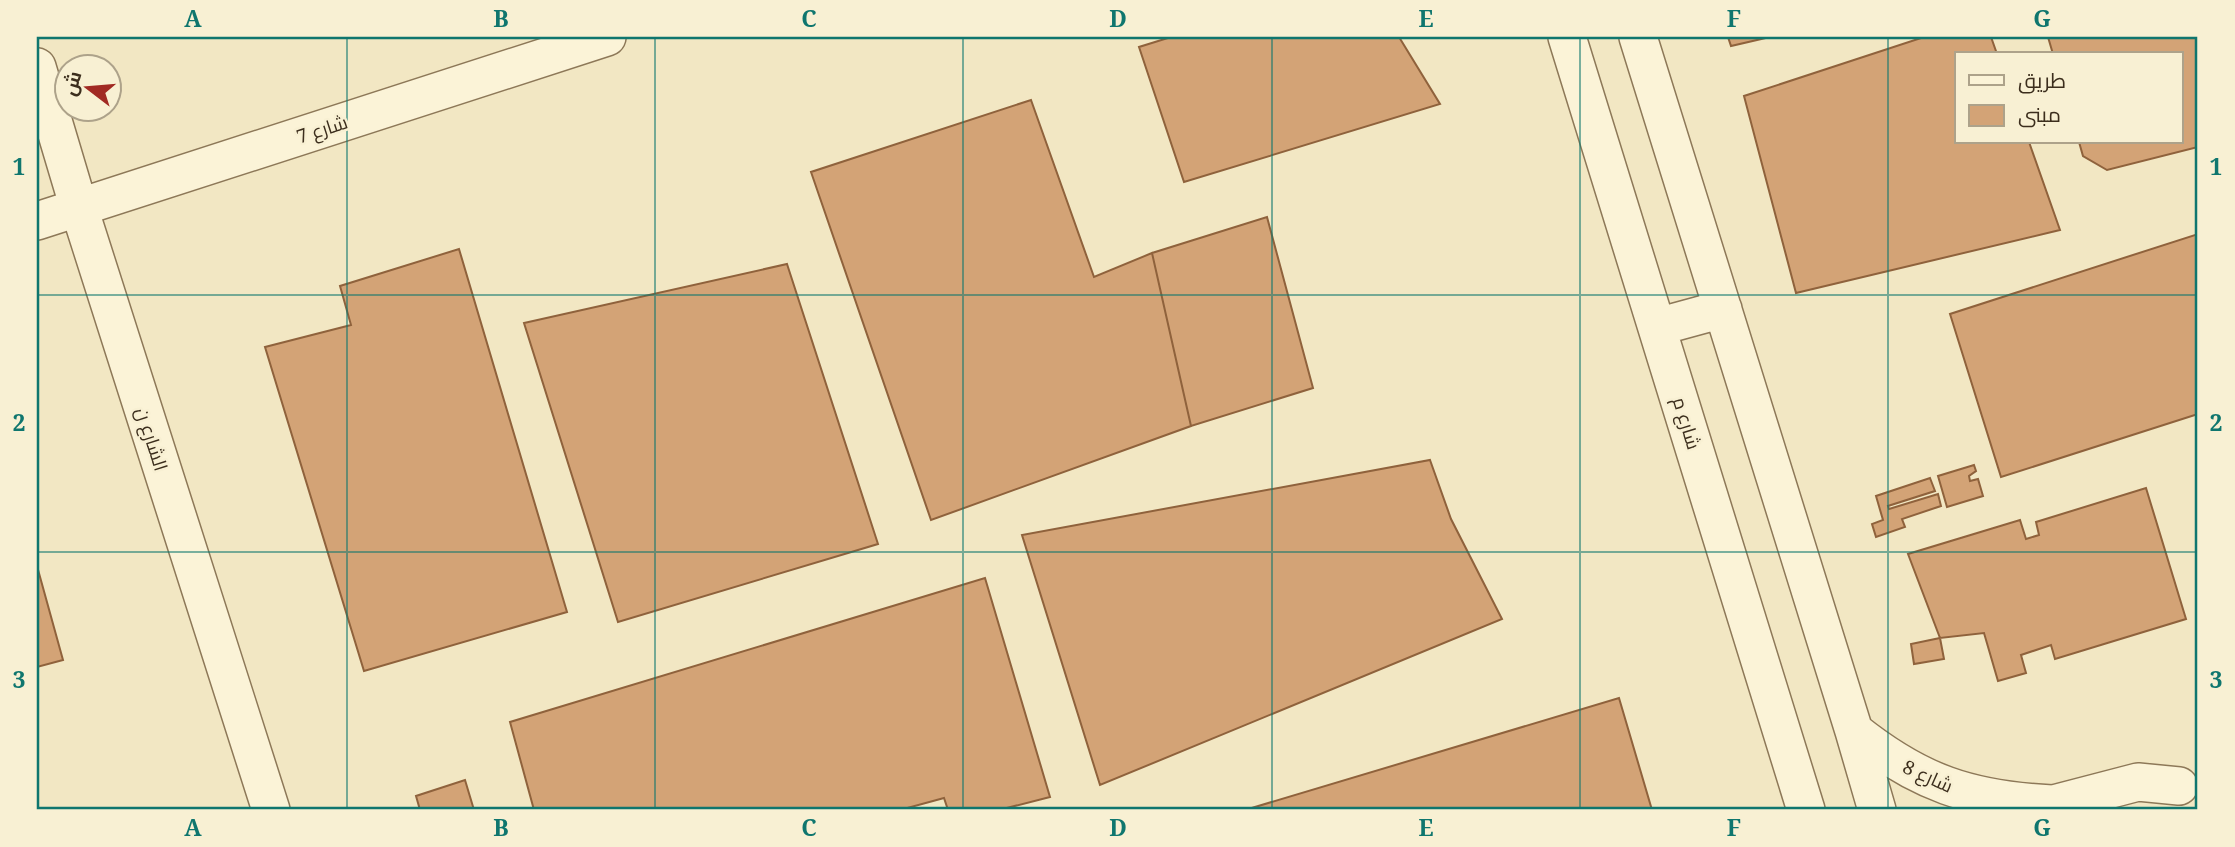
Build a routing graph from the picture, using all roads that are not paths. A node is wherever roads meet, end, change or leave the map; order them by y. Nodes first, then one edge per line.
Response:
1 (607, 37) edge
2 (1567, 37) edge
3 (1638, 37) edge
4 (37, 67) edge
5 (79, 208) junction
6 (37, 221) edge
7 (1723, 309) junction
8 (1657, 327) junction
9 (1854, 731) junction
10 (2189, 783) edge
11 (2041, 807) edge
12 (271, 810) edge
13 (1806, 810) edge
14 (1877, 810) edge
15 (2143, 810) edge

1 - 5 street, شارع 7
2 - 8 street, شارع م
3 - 7 street
4 - 5 street, الشارع ن
5 - 6 street, شارع 7
5 - 12 street, الشارع ن
7 - 8 street
7 - 9 street
8 - 13 street, شارع م
9 - 11 street, شارع 8
9 - 14 street
10 - 11 street, شارع 8
10 - 15 street, شارع 8

